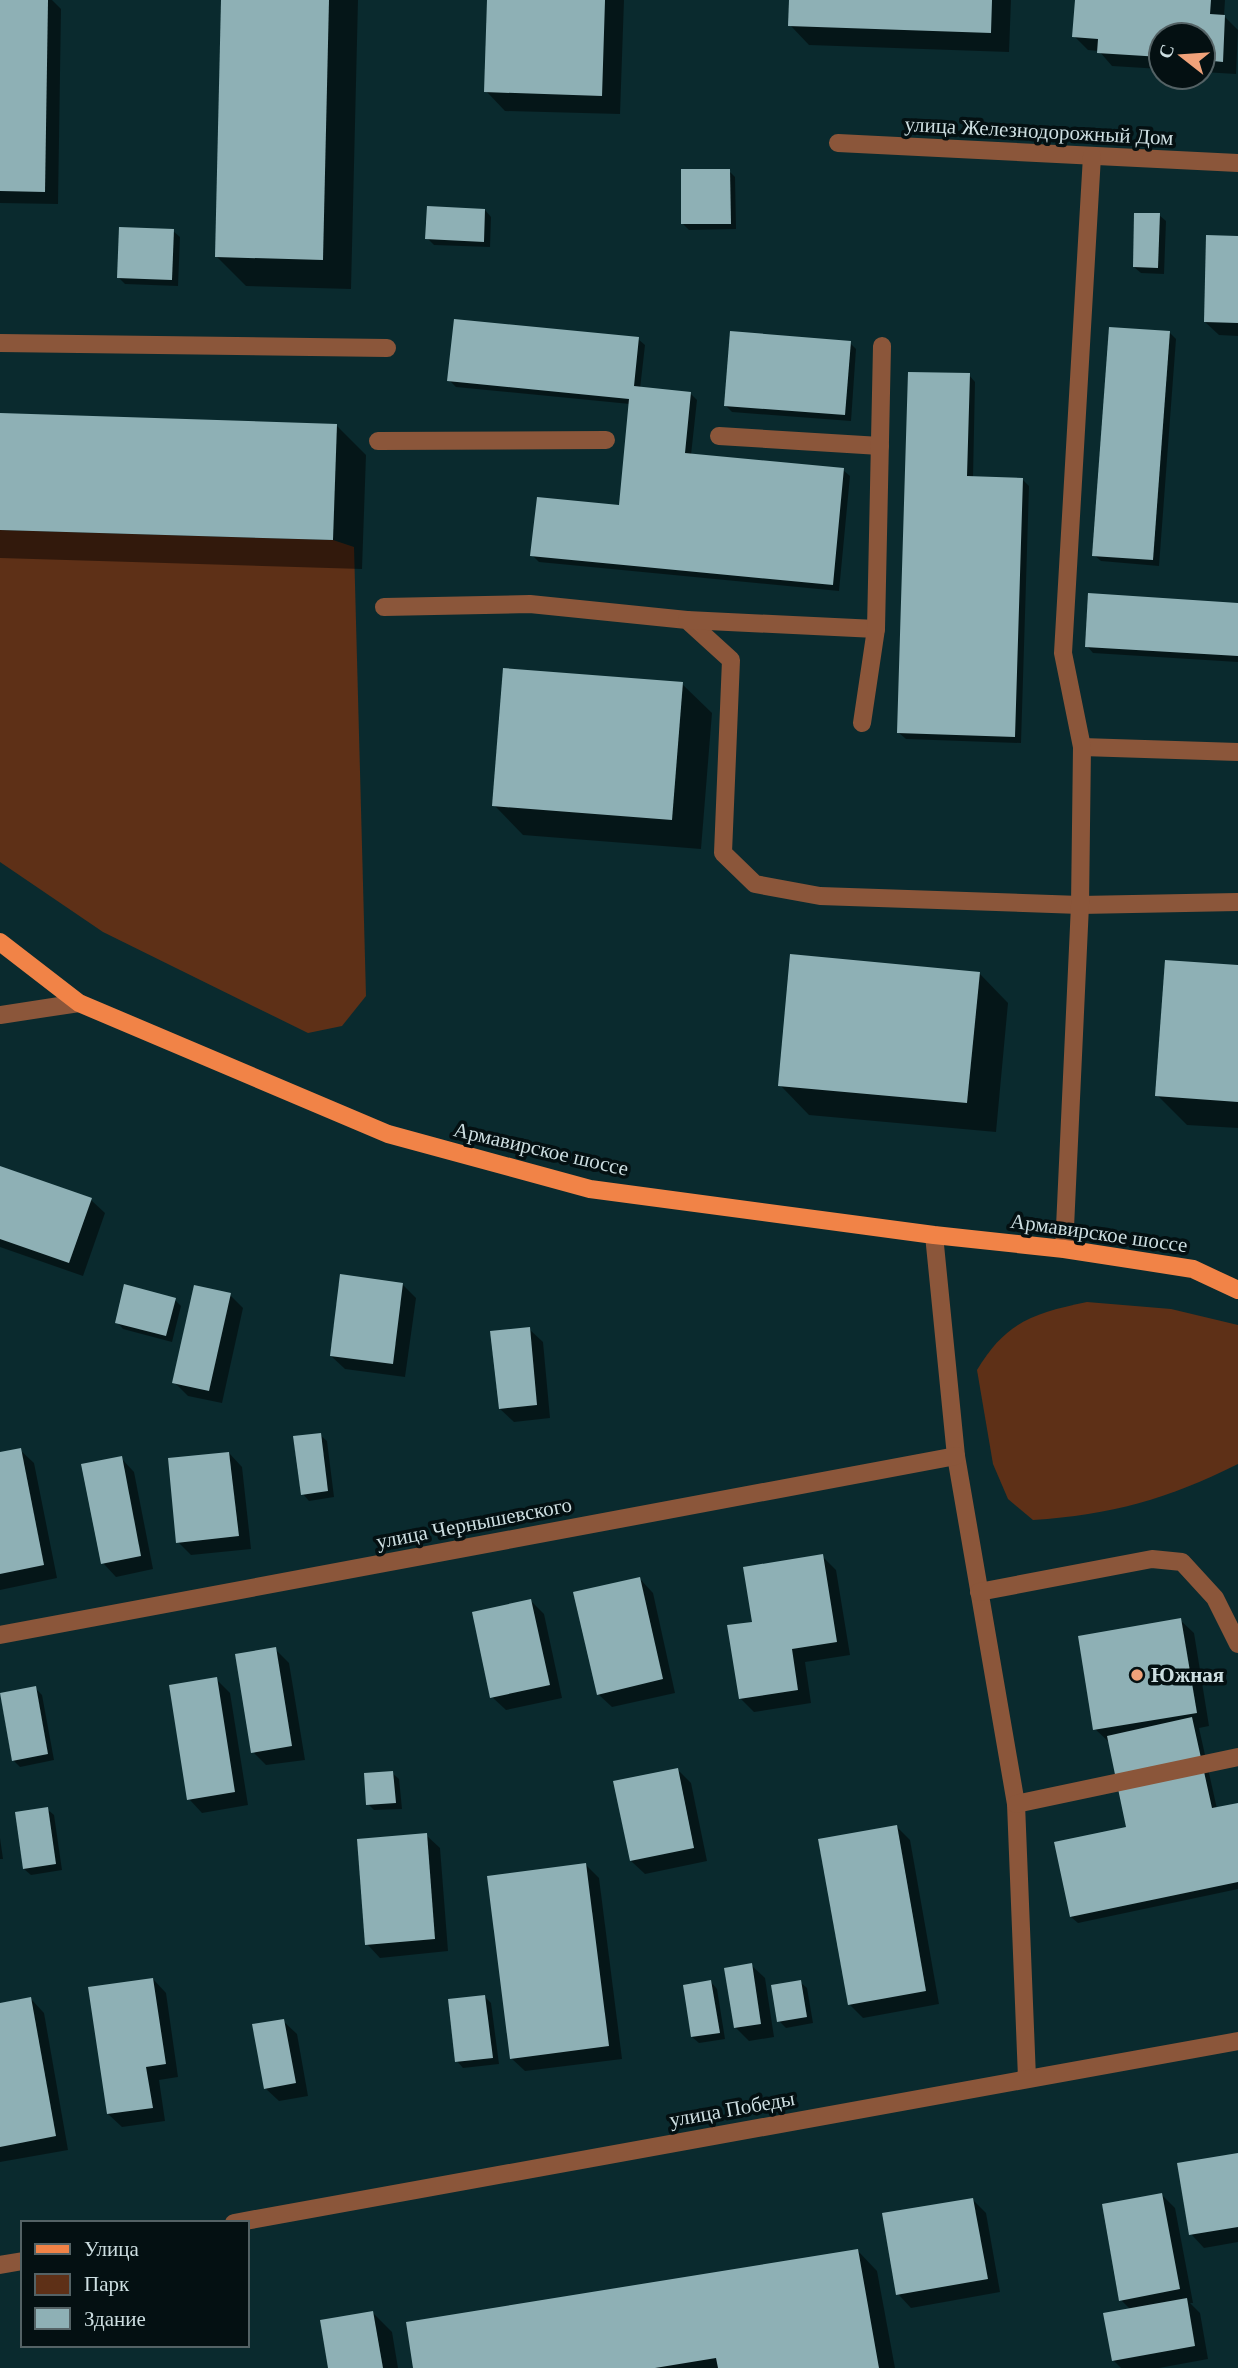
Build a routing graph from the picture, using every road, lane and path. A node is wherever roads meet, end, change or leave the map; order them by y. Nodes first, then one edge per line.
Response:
1 (838, 143) dead end
2 (1093, 156) junction
3 (1238, 163) edge
4 (0, 343) edge
5 (882, 346) dead end
6 (387, 348) dead end
7 (719, 436) dead end
8 (606, 440) dead end
9 (378, 441) dead end
10 (880, 446) junction
11 (384, 607) dead end
12 (687, 620) junction
13 (876, 629) junction
14 (862, 723) dead end
15 (1082, 747) junction
16 (1238, 751) edge
17 (1238, 902) edge
18 (1080, 905) junction
19 (0, 942) edge
20 (79, 1003) junction
21 (0, 1015) edge
22 (934, 1235) junction
23 (1064, 1249) junction
24 (1238, 1290) edge
25 (956, 1456) junction
26 (979, 1592) junction
27 (0, 1635) edge
28 (1238, 1644) edge
29 (1238, 1758) edge
30 (1016, 1804) junction
31 (1238, 2042) edge
32 (1027, 2078) junction
33 (245, 2221) edge
34 (21, 2261) edge
35 (0, 2265) edge

1 - 2 street, улица Железнодорожный Дом
2 - 3 street, улица Железнодорожный Дом
2 - 15 street
4 - 6 street
5 - 10 street
7 - 10 street
8 - 9 street
10 - 13 street
11 - 12 street
12 - 13 street
12 - 18 street
13 - 14 street
15 - 16 street
15 - 18 street
17 - 18 street
18 - 23 street
19 - 20 main road, Армавирское шоссе
20 - 21 street
20 - 22 main road, Армавирское шоссе
22 - 23 main road, Армавирское шоссе
22 - 25 street
23 - 24 main road, Армавирское шоссе
25 - 26 street
25 - 27 street, улица Чернышевского
26 - 28 street
26 - 30 street
29 - 30 street
30 - 32 street
31 - 32 street, улица Победы
32 - 33 street, улица Победы
34 - 35 street

